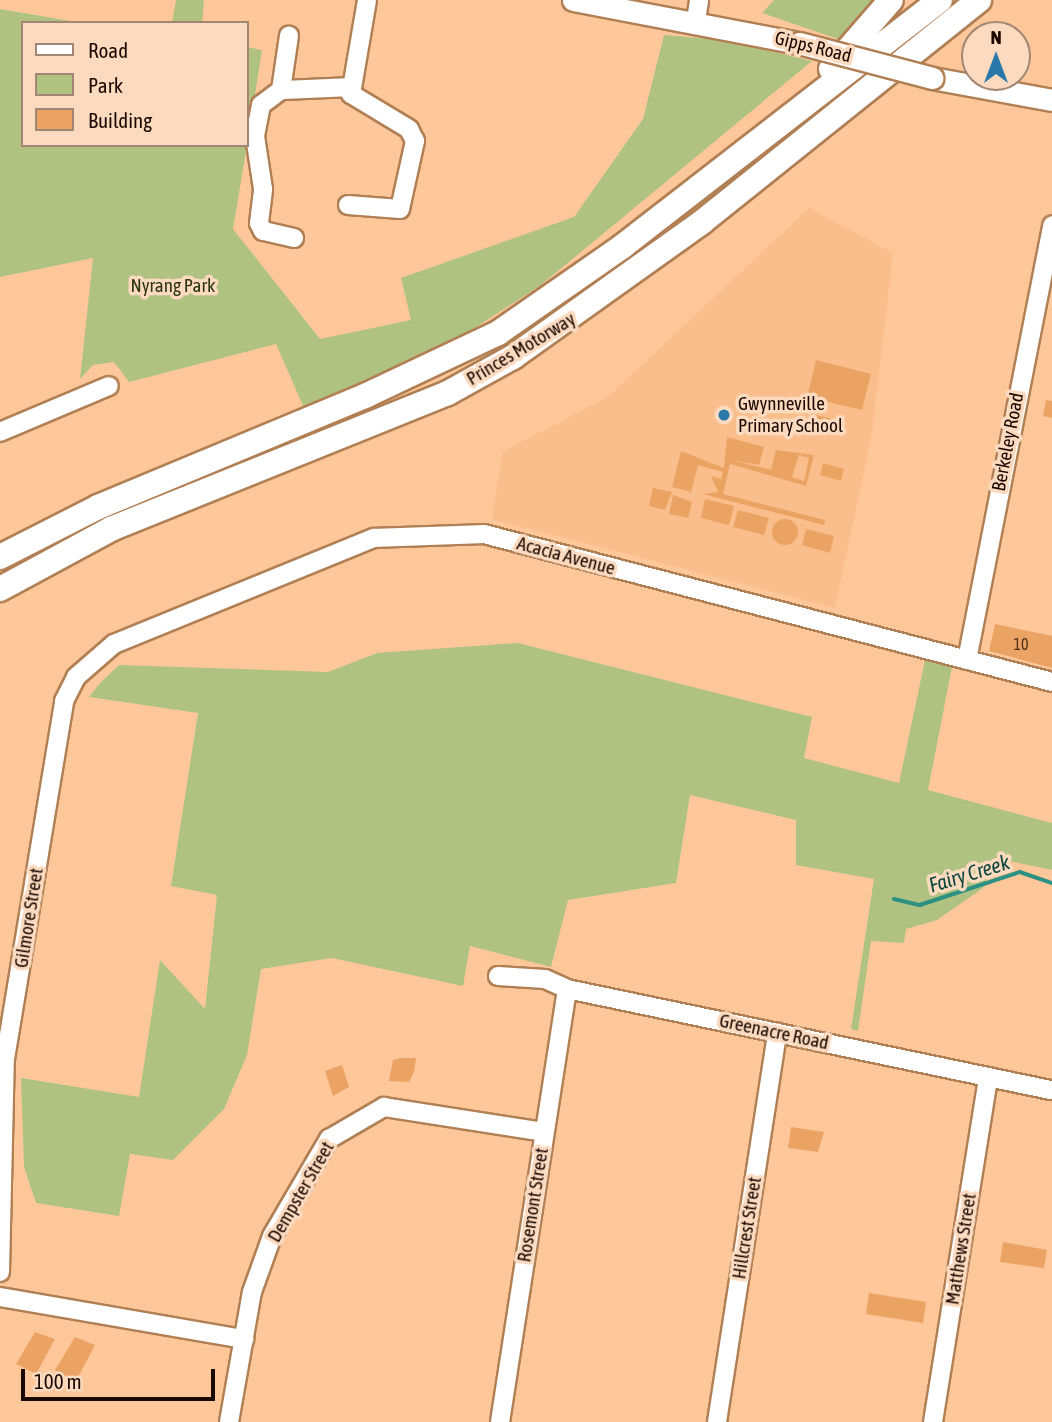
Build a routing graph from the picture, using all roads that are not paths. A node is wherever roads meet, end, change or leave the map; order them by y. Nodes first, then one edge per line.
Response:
1 (366, 0) edge
2 (573, 0) edge
3 (891, 0) edge
4 (940, 0) edge
5 (979, 0) edge
6 (697, 10) edge
7 (289, 37) dead end
8 (349, 87) junction
9 (281, 90) junction
10 (1052, 100) edge
11 (695, 191) junction
12 (348, 205) dead end
13 (1052, 225) edge
14 (294, 238) dead end
15 (110, 386) dead end
16 (0, 432) edge
17 (0, 557) edge
18 (0, 589) edge
19 (93, 658) joint
20 (967, 660) junction
21 (1052, 682) edge
22 (498, 976) dead end
23 (567, 989) junction
24 (778, 1033) junction
25 (3, 1058) edge
26 (988, 1077) junction
27 (1052, 1090) edge
28 (544, 1132) junction
29 (0, 1272) edge
30 (0, 1297) edge
31 (244, 1339) junction
32 (229, 1422) edge
33 (500, 1422) edge
34 (717, 1422) edge
35 (933, 1422) edge

1 - 8 street
2 - 6 main road, Gipps Road
3 - 11 highway
4 - 11 highway, Princes Motorway
5 - 18 highway, Princes Motorway
6 - 10 main road, Gipps Road, bridge
7 - 9 street
8 - 9 street
8 - 12 street
9 - 14 street
11 - 17 highway, Princes Motorway
13 - 20 street, Berkeley Road
15 - 16 street
19 - 20 street, Acacia Avenue
19 - 25 street, Gilmore Street
20 - 21 street, Acacia Avenue
22 - 23 street, Greenacre Road
23 - 24 street, Greenacre Road
23 - 28 street, Rosemont Street
24 - 26 street, Greenacre Road
24 - 34 street, Hillcrest Street
25 - 29 street, Gilmore Street
26 - 27 street, Greenacre Road
26 - 35 street, Matthews Street
28 - 31 street, Dempster Street
28 - 33 street, Rosemont Street
30 - 31 street
31 - 32 street, Dempster Street

